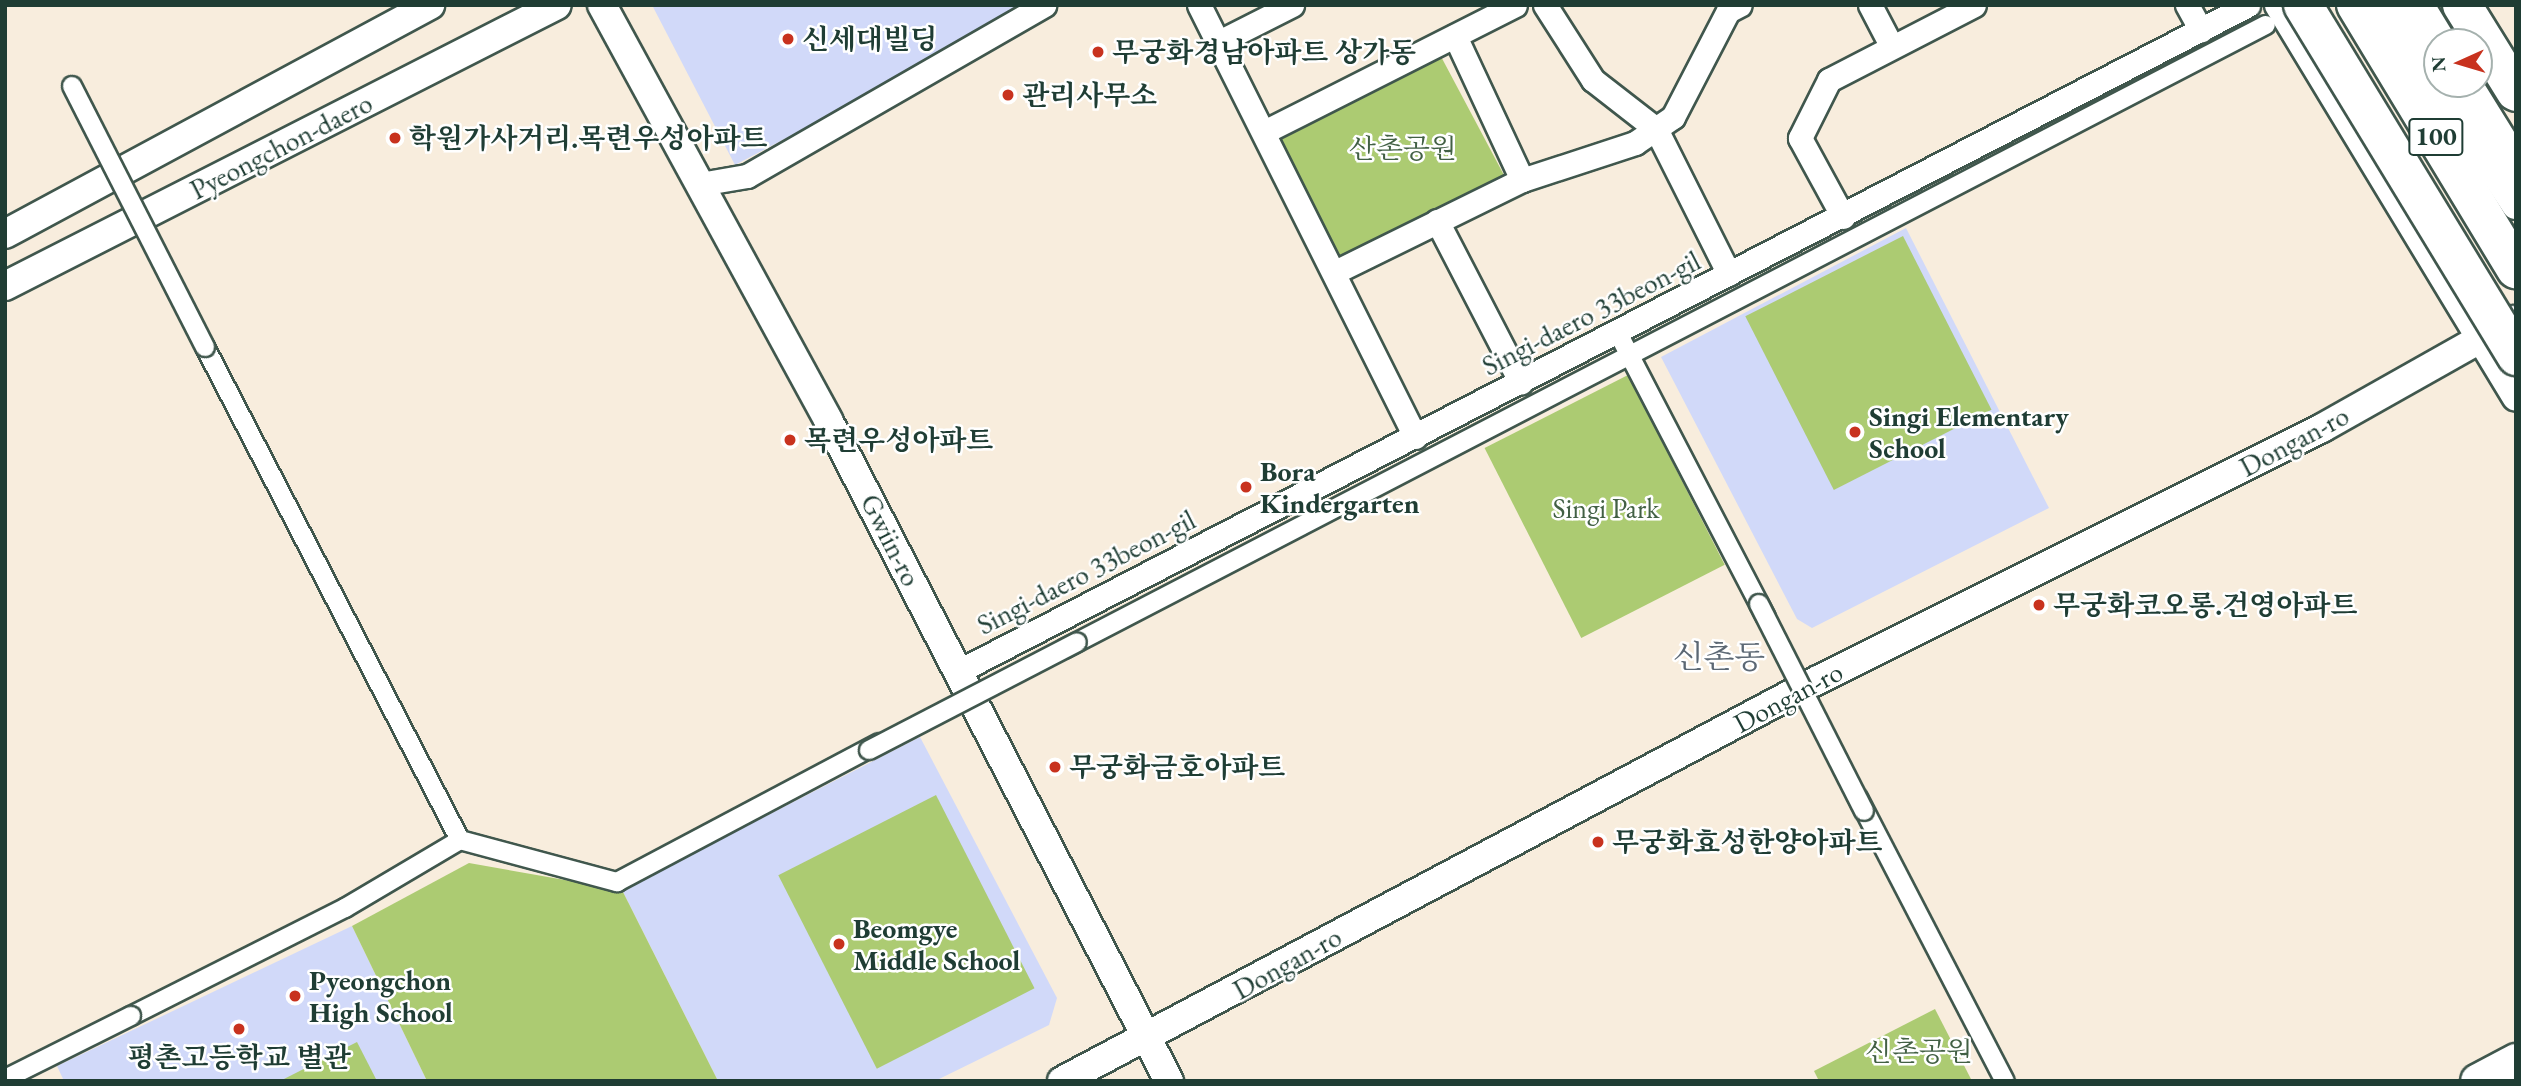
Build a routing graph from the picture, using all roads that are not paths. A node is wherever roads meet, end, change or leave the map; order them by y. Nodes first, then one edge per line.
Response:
1 (429, 5) edge
2 (557, 5) edge
3 (602, 5) edge
4 (1044, 5) edge
5 (1199, 5) edge
6 (1292, 5) edge
7 (1516, 5) edge
8 (1545, 5) edge
9 (1870, 5) edge
10 (1974, 5) edge
11 (2188, 5) edge
12 (2248, 5) edge
13 (2303, 5) edge
14 (2340, 5) edge
15 (2356, 5) edge
16 (2385, 5) edge
17 (2414, 5) edge
18 (2462, 5) edge
19 (2482, 5) edge
20 (1730, 7) edge
21 (2273, 15) edge
22 (2428, 28) edge
23 (2202, 30) junction
24 (1454, 36) junction
25 (1219, 42) junction
26 (1892, 47) junction
27 (2516, 58) edge
28 (72, 86) dead end
29 (2516, 92) edge
30 (2471, 98) edge
31 (1656, 129) junction
32 (1264, 132) junction
33 (2516, 171) edge
34 (1522, 180) junction
35 (699, 184) junction
36 (2516, 205) edge
37 (1843, 217) junction
38 (1437, 221) junction
39 (5, 234) edge
40 (2516, 269) edge
41 (1335, 272) junction
42 (1729, 274) junction
43 (5, 286) edge
44 (2516, 290) edge
45 (2516, 319) edge
46 (1618, 333) junction
47 (2480, 340) junction
48 (1630, 355) junction
49 (2516, 356) edge
50 (1521, 383) junction
51 (2516, 397) edge
52 (1416, 437) junction
53 (1759, 604) junction
54 (1076, 642) junction
55 (1792, 663) dead end
56 (959, 671) junction
57 (1009, 677) dead end
58 (925, 715) dead end
59 (1819, 724) dead end
60 (869, 750) junction
61 (1864, 811) junction
62 (460, 840) junction
63 (1147, 1038) junction
64 (2516, 1061) edge
65 (5, 1064) edge
66 (5, 1079) edge
67 (14, 1081) edge
68 (1062, 1081) edge
69 (1169, 1081) edge
70 (2005, 1081) edge
71 (2478, 1081) edge

1 - 39 street, Pyeongchon-daero
2 - 43 street, Pyeongchon-daero
3 - 35 street, Gwiin-ro
4 - 35 street
5 - 25 street
6 - 25 street
7 - 24 street
8 - 31 street
9 - 26 street
10 - 26 street
11 - 23 street
12 - 23 street, Singi-daero 33beon-gil
13 - 49 highway, bridge
14 - 44 street
15 - 40 highway, 100
16 - 36 street
17 - 22 highway
18 - 29 highway
19 - 27 street
20 - 31 street
21 - 47 street
21 - 48 street
23 - 37 street, Singi-daero 33beon-gil
24 - 32 street
24 - 34 street
25 - 32 street
26 - 37 street
28 - 62 street, bridge
30 - 33 highway, 100
31 - 34 street
31 - 42 street
32 - 41 street
34 - 38 street
35 - 56 street, Gwiin-ro
37 - 42 street, Singi-daero 33beon-gil
38 - 41 street
38 - 50 street
41 - 52 street
42 - 46 street, Singi-daero 33beon-gil
45 - 47 street, Dongan-ro
46 - 48 street
46 - 50 street, Singi-daero 33beon-gil
47 - 51 street
47 - 63 street, Dongan-ro
48 - 53 street
48 - 54 street
50 - 52 street, Singi-daero 33beon-gil
52 - 56 street, Singi-daero 33beon-gil
53 - 55 street
53 - 61 street, bridge
54 - 57 street
54 - 60 street, bridge
56 - 63 street, Gwiin-ro
58 - 60 street
59 - 61 street
60 - 62 street
61 - 70 street
62 - 66 street, bridge
63 - 68 street, Dongan-ro
63 - 69 street, Gwiin-ro
64 - 71 main road
65 - 67 street

